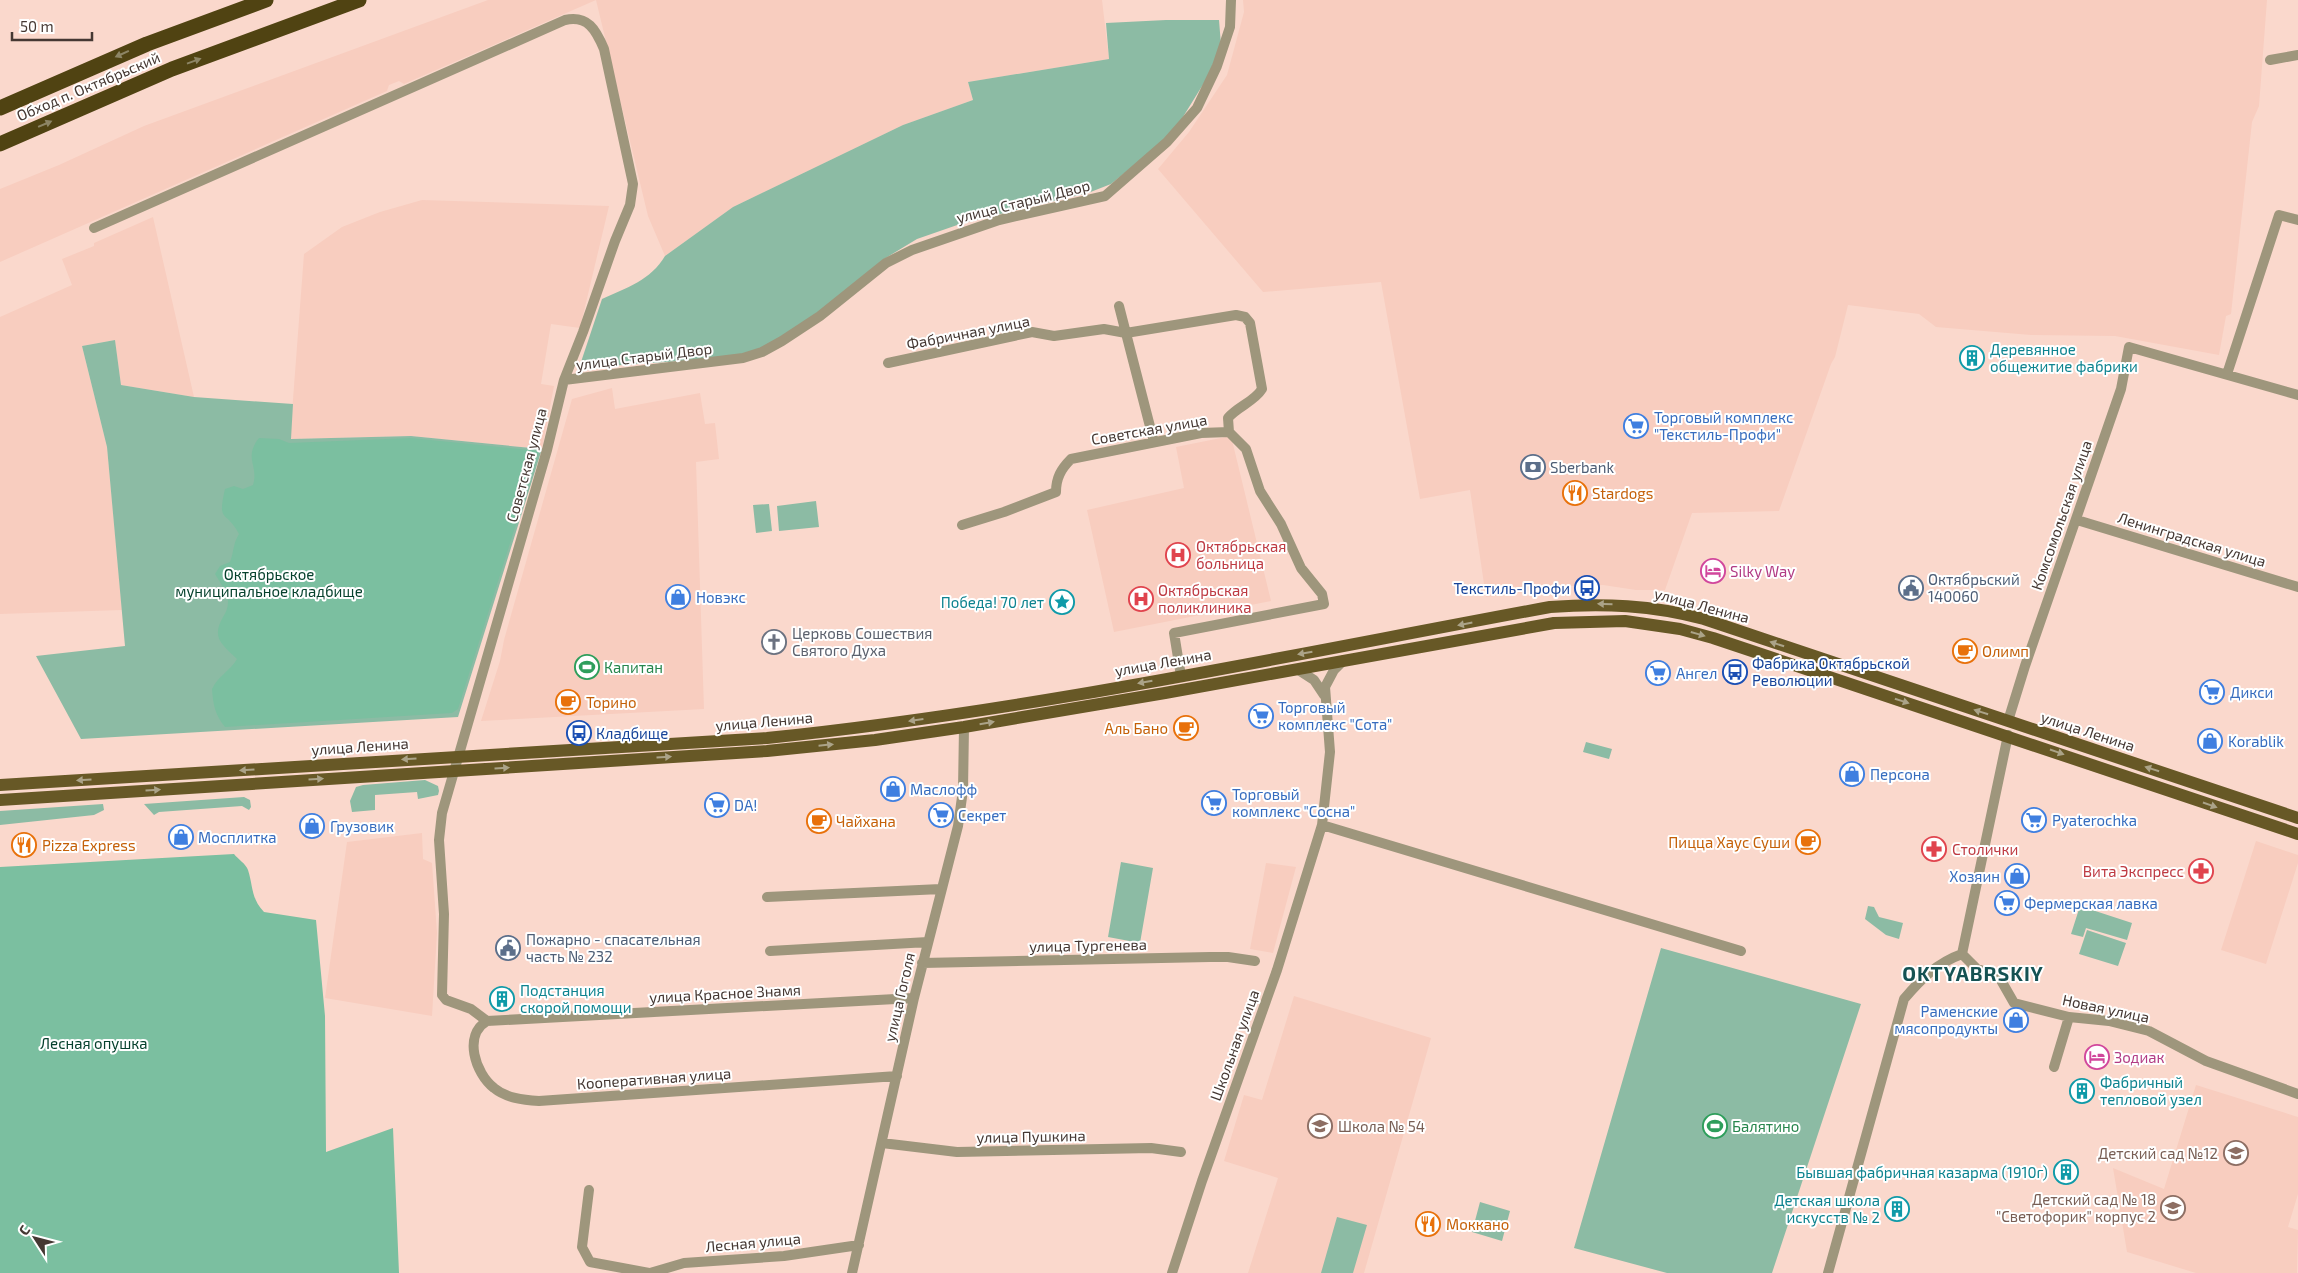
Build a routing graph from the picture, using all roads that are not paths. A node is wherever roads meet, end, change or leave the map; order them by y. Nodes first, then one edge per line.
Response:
1 (266, 0) edge
2 (359, 0) edge
3 (1231, 0) edge
4 (2298, 55) edge
5 (2270, 60) dead end
6 (0, 108) edge
7 (0, 144) edge
8 (2298, 220) edge
9 (94, 228) dead end
10 (1119, 306) dead end
11 (1126, 333) junction
12 (888, 363) dead end
13 (2227, 374) junction
14 (564, 380) junction
15 (2298, 395) edge
16 (1229, 432) junction
17 (1154, 442) junction
18 (2076, 520) junction
19 (962, 525) dead end
20 (2298, 588) edge
21 (1344, 660) junction
22 (1297, 669) junction
23 (1181, 676) junction
24 (1324, 695) junction
25 (2008, 721) junction
26 (964, 727) junction
27 (2008, 735) junction
28 (458, 757) junction
29 (453, 771) junction
30 (0, 785) edge
31 (0, 800) edge
32 (2298, 818) edge
33 (1322, 825) junction
34 (2298, 834) edge
35 (941, 889) junction
36 (767, 897) dead end
37 (928, 942) junction
38 (770, 951) dead end
39 (1741, 951) dead end
40 (1962, 954) junction
41 (1254, 961) dead end
42 (922, 963) junction
43 (914, 998) junction
44 (2069, 1017) junction
45 (487, 1021) junction
46 (2054, 1067) dead end
47 (897, 1076) junction
48 (2298, 1094) edge
49 (882, 1143) junction
50 (1181, 1152) dead end
51 (589, 1190) dead end
52 (859, 1244) junction
53 (650, 1273) edge
54 (852, 1273) edge
55 (1172, 1273) edge
56 (1828, 1273) edge

1 -> 6 highway, Обход п. Октябрьский
7 -> 2 highway, Обход п. Октябрьский
3 - 14 street, улица Старый Двор
4 - 5 street
8 - 13 street
9 - 14 street, Советская улица
10 - 11 street
11 - 12 street, Фабричная улица
11 - 16 street, Фабричная улица
11 - 17 street
13 - 15 street
13 - 18 street, Комсомольская улица
14 - 28 street, Советская улица
16 - 17 street, Советская улица
16 - 23 street, Советская улица
17 - 19 street, Советская улица
18 - 20 street, Ленинградская улица
18 - 25 street, Комсомольская улица
21 - 22 main road, улица Ленина
21 - 24 street, Школьная улица
21 -> 27 main road, улица Ленина
22 - 24 street
26 -> 22 main road, улица Ленина
25 -> 23 main road, улица Ленина
23 -> 28 main road, улица Ленина
24 - 33 street, Школьная улица
32 -> 25 main road, улица Ленина
29 -> 26 main road, улица Ленина
26 - 35 street, улица Гоголя
27 -> 34 main road, улица Ленина
27 - 40 street
28 - 29 street, Советская улица
28 -> 30 main road, улица Ленина
31 -> 29 main road, улица Ленина
29 - 45 street
33 - 39 street
33 - 55 street, Школьная улица
35 - 36 street
35 - 37 street, улица Гоголя
37 - 38 street
37 - 42 street, улица Гоголя
40 - 44 street, Новая улица
40 - 56 street
41 - 42 street, улица Тургенева
42 - 43 street, улица Гоголя
43 - 45 street, улица Красное Знамя
43 - 47 street, улица Гоголя
44 - 46 street
44 - 48 street, Новая улица
45 - 47 street, Кооперативная улица
47 - 49 street, улица Гоголя
49 - 50 street, улица Пушкина
49 - 52 street, улица Гоголя
51 - 53 street, Лесная улица
52 - 53 street, Лесная улица
52 - 54 street, улица Гоголя

